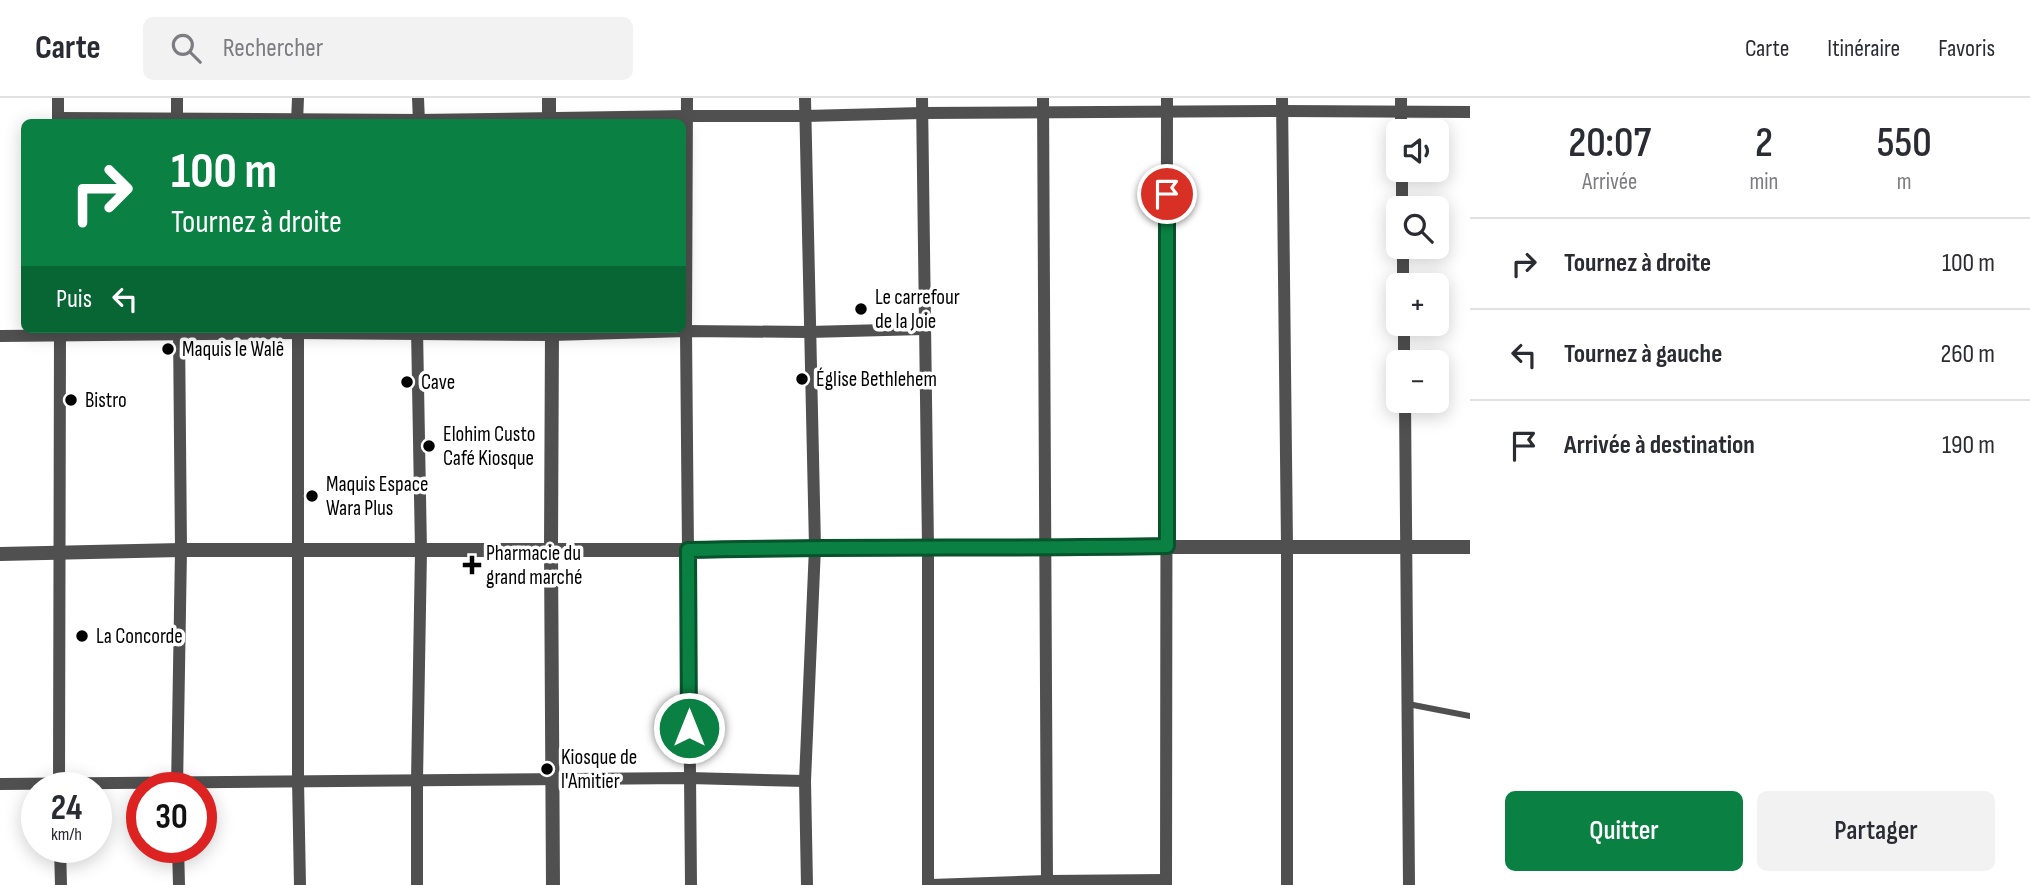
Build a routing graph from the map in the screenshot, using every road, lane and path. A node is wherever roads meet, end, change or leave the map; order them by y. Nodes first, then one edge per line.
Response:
1 (58, 98) edge
2 (177, 98) edge
3 (298, 98) edge
4 (418, 98) edge
5 (549, 98) edge
6 (687, 98) edge
7 (805, 98) edge
8 (922, 98) edge
9 (1043, 98) edge
10 (1167, 98) edge
11 (1401, 98) edge
12 (1282, 104) edge
13 (1167, 112) junction
14 (1401, 112) junction
15 (1470, 112) edge
16 (922, 113) junction
17 (1044, 113) junction
18 (687, 116) junction
19 (805, 116) junction
20 (58, 119) edge
21 (177, 119) edge
22 (298, 119) edge
23 (419, 119) edge
24 (549, 119) edge
25 (584, 119) edge
26 (1401, 119) edge
27 (924, 330) junction
28 (686, 331) junction
29 (809, 332) junction
30 (45, 333) edge
31 (60, 333) edge
32 (179, 333) edge
33 (298, 333) edge
34 (417, 333) edge
35 (552, 333) edge
36 (0, 336) edge
37 (1405, 413) edge
38 (1167, 546) junction
39 (1287, 546) junction
40 (815, 547) junction
41 (1406, 547) junction
42 (1470, 547) edge
43 (928, 548) junction
44 (1046, 548) junction
45 (551, 549) junction
46 (181, 550) junction
47 (688, 550) junction
48 (298, 551) junction
49 (421, 551) junction
50 (60, 552) junction
51 (0, 554) edge
52 (1408, 704) junction
53 (1470, 716) edge
54 (59, 772) edge
55 (177, 772) edge
56 (689, 778) junction
57 (298, 780) junction
58 (417, 780) junction
59 (552, 781) junction
60 (805, 781) junction
61 (217, 783) edge
62 (0, 784) edge
63 (21, 784) edge
64 (60, 863) edge
65 (178, 863) edge
66 (1047, 883) edge
67 (1166, 883) edge
68 (61, 885) edge
69 (179, 885) edge
70 (300, 885) edge
71 (417, 885) edge
72 (553, 885) edge
73 (691, 885) edge
74 (807, 885) edge
75 (930, 885) edge
76 (1287, 885) edge
77 (1409, 885) edge

1 - 20 street
2 - 21 street
3 - 22 street
4 - 23 street
5 - 24 street
6 - 18 street
7 - 19 street
8 - 16 street
9 - 17 street
10 - 13 street
11 - 14 street
12 - 13 street
12 - 14 street
12 - 39 street
13 - 17 street
13 - 38 street
14 - 15 street
14 - 26 street
16 - 17 street
16 - 19 street
16 - 27 street
17 - 44 street
18 - 19 street
18 - 25 street
18 - 28 street
19 - 29 street
27 - 29 street
27 - 43 street
28 - 29 street
28 - 47 street
29 - 40 street
30 - 36 street
31 - 50 street
32 - 46 street
33 - 48 street
34 - 49 street
35 - 45 street
37 - 41 street
38 - 39 street
38 - 44 street
38 - 67 street
39 - 41 street
39 - 76 street
40 - 43 street
40 - 47 street
40 - 60 street
41 - 42 street
41 - 52 street
43 - 44 street
43 - 75 street
44 - 66 street
45 - 47 street
45 - 49 street
45 - 59 street
46 - 48 street
46 - 50 street
46 - 55 street
47 - 56 street
48 - 49 street
48 - 57 street
49 - 58 street
50 - 51 street
50 - 54 street
52 - 53 lane
52 - 77 street
56 - 59 street
56 - 60 street
56 - 73 street
57 - 58 street
57 - 61 street
57 - 70 street
58 - 59 street
58 - 71 street
59 - 72 street
60 - 74 street
62 - 63 street
64 - 68 street
65 - 69 street
66 - 67 street
66 - 75 street

